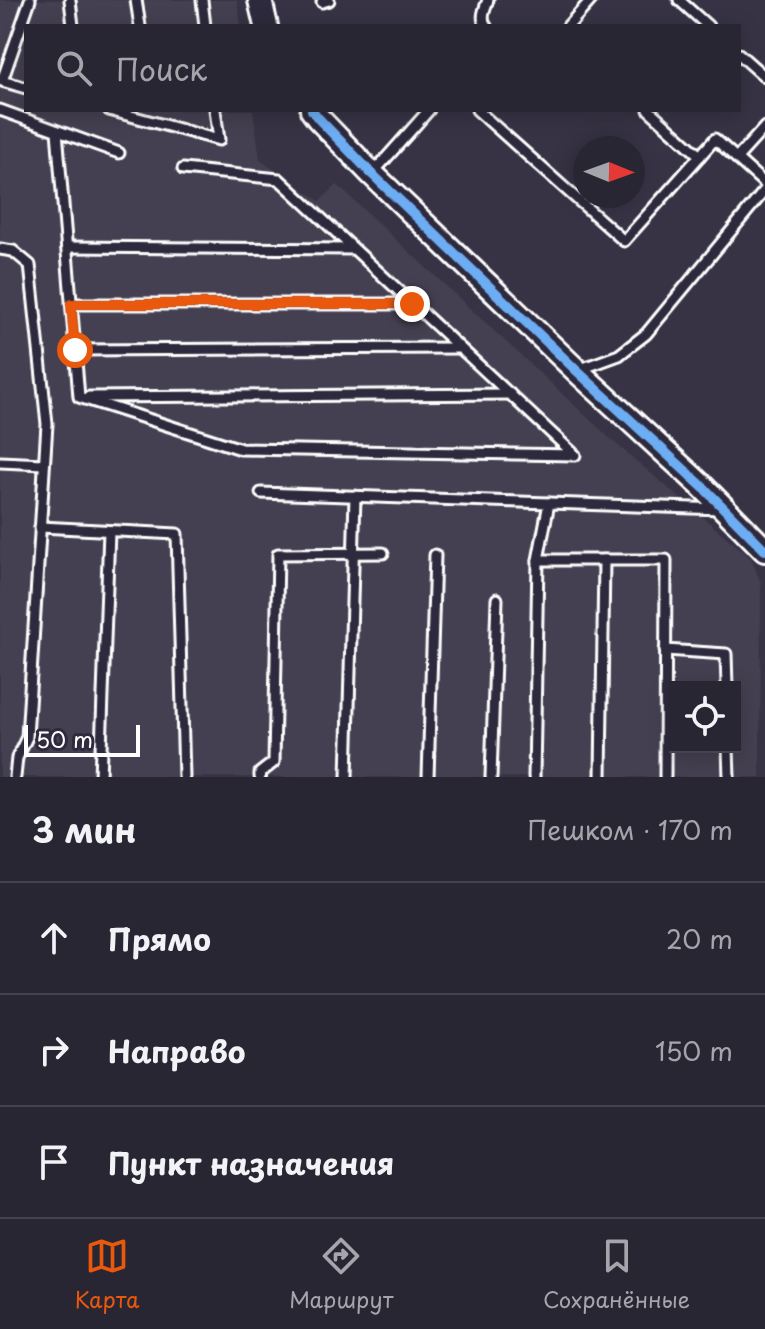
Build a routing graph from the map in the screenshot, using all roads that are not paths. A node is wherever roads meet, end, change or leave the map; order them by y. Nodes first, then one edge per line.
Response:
1 (30, 0) edge
2 (70, 0) edge
3 (136, 0) edge
4 (202, 0) edge
5 (260, 0) edge
6 (488, 0) edge
7 (591, 0) edge
8 (679, 0) edge
9 (73, 24) edge
10 (140, 24) edge
11 (205, 24) edge
12 (266, 24) edge
13 (484, 24) edge
14 (570, 24) edge
15 (706, 24) edge
16 (741, 56) edge
17 (765, 77) edge
18 (24, 87) edge
19 (0, 110) edge
20 (116, 112) edge
21 (152, 112) edge
22 (215, 112) edge
23 (314, 112) edge
24 (427, 112) edge
25 (479, 112) edge
26 (492, 112) edge
27 (651, 112) edge
28 (486, 119) junction
29 (153, 123) junction
30 (765, 127) edge
31 (57, 131) junction
32 (119, 153) dead end
33 (700, 156) junction
34 (737, 158) junction
35 (183, 169) dead end
36 (372, 174) junction
37 (765, 187) edge
38 (67, 247) junction
39 (0, 249) edge
40 (353, 249) junction
41 (71, 304) junction
42 (412, 304) junction
43 (460, 348) junction
44 (75, 350) junction
45 (577, 371) junction
46 (510, 394) junction
47 (79, 397) junction
48 (0, 462) edge
49 (44, 464) junction
50 (261, 493) dead end
51 (355, 496) junction
52 (549, 503) junction
53 (724, 509) junction
54 (40, 527) junction
55 (109, 531) junction
56 (765, 550) edge
57 (354, 553) junction
58 (383, 553) dead end
59 (435, 555) dead end
60 (538, 560) junction
61 (604, 560) junction
62 (497, 599) dead end
63 (665, 650) junction
64 (727, 681) edge
65 (728, 753) edge
66 (15, 777) edge
67 (100, 777) edge
68 (184, 777) edge
69 (260, 777) edge
70 (347, 777) edge
71 (428, 777) edge
72 (491, 777) edge
73 (534, 777) edge
74 (601, 777) edge
75 (665, 777) edge
76 (729, 777) edge

1 - 18 lane
2 - 9 lane
3 - 10 lane
4 - 11 lane
5 - 12 street
6 - 13 lane
7 - 14 lane
8 - 15 lane
16 - 17 lane
19 - 31 lane
20 - 29 lane
21 - 29 lane
22 - 29 lane
23 - 36 street
24 - 36 lane
25 - 28 lane
26 - 28 lane
27 - 33 lane
28 - 33 lane
30 - 34 lane
31 - 32 lane
31 - 38 lane
33 - 34 lane
34 - 37 lane
35 - 40 lane
36 - 45 street
37 - 45 lane
38 - 40 lane
38 - 41 lane
39 - 49 lane
40 - 42 lane
41 - 42 lane
41 - 44 lane
42 - 43 lane
43 - 44 lane
43 - 46 lane
44 - 47 lane
45 - 53 street
46 - 47 lane
46 - 47 lane
48 - 49 lane
49 - 54 lane
50 - 51 lane
51 - 52 lane
51 - 57 lane
52 - 53 lane
52 - 60 lane
53 - 56 street
54 - 55 lane
54 - 66 lane
55 - 67 lane
55 - 68 lane
57 - 58 lane
57 - 69 lane
57 - 70 lane
59 - 71 lane
60 - 61 lane
60 - 73 lane
61 - 63 lane
61 - 74 lane
62 - 72 lane
63 - 64 lane
63 - 75 lane
65 - 76 lane

